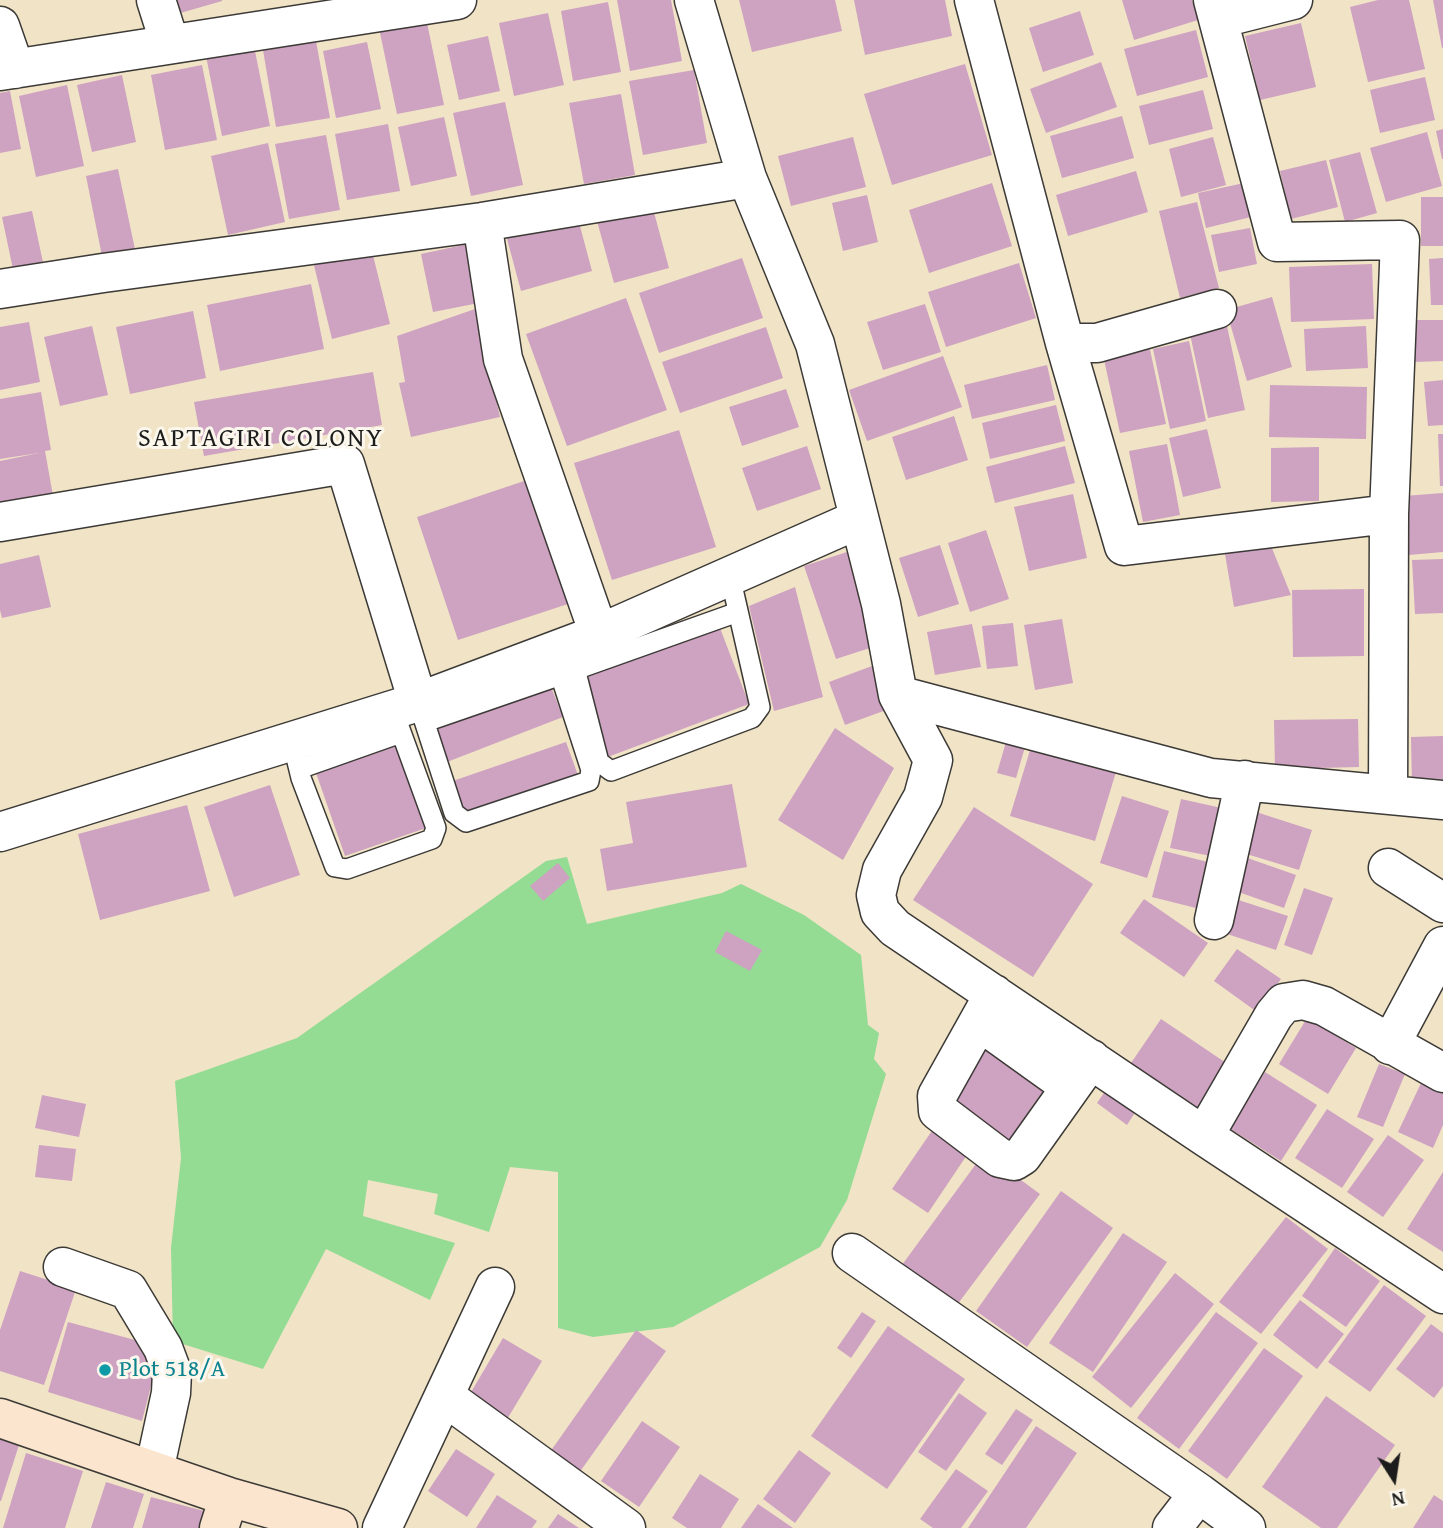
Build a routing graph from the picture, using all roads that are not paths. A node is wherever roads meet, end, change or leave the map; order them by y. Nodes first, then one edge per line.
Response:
1 (156, 0) edge
2 (457, 0) edge
3 (694, 0) edge
4 (974, 0) edge
5 (1293, 0) edge
6 (380, 6) edge
7 (1215, 9) edge
8 (0, 26) edge
9 (170, 44) junction
10 (7, 70) edge
11 (747, 178) junction
12 (482, 222) junction
13 (0, 289) edge
14 (1217, 309) dead end
15 (1065, 343) junction
16 (1389, 514) junction
17 (859, 519) junction
18 (0, 522) edge
19 (734, 594) junction
20 (571, 655) junction
21 (898, 695) junction
22 (409, 717) junction
23 (295, 755) junction
24 (1245, 780) junction
25 (1388, 794) junction
26 (1443, 800) edge
27 (0, 832) edge
28 (1388, 868) dead end
29 (1443, 902) edge
30 (1214, 920) dead end
31 (1443, 946) edge
32 (987, 1008) junction
33 (1391, 1045) junction
34 (1081, 1073) junction
35 (1443, 1073) edge
36 (1204, 1136) junction
37 (852, 1252) dead end
38 (63, 1267) dead end
39 (495, 1287) dead end
40 (1443, 1294) edge
41 (444, 1396) junction
42 (0, 1418) edge
43 (154, 1471) junction
44 (1199, 1493) junction
45 (224, 1512) edge
46 (338, 1528) edge
47 (382, 1528) edge
48 (626, 1528) edge
49 (1172, 1528) edge
50 (1246, 1528) edge

1 - 9 street
2 - 6 street
3 - 11 street
4 - 15 street
5 - 7 street
6 - 9 street
7 - 16 street
8 - 10 street
9 - 10 street
11 - 12 street
11 - 17 street
12 - 13 street
12 - 20 street
14 - 15 street
15 - 16 street
16 - 25 street
17 - 19 street
17 - 21 street
18 - 22 street
19 - 20 street
19 - 20 lane
20 - 22 street
20 - 22 lane
21 - 24 street
21 - 32 street
22 - 23 street
22 - 23 lane
23 - 27 street
24 - 25 street
24 - 30 street
25 - 26 street
28 - 29 street
31 - 33 street
32 - 34 street
32 - 34 street
33 - 35 street
33 - 36 street
34 - 36 street
36 - 40 street
37 - 44 street
38 - 43 street
39 - 41 street
41 - 47 street
41 - 48 street
42 - 43 street
43 - 45 street
44 - 49 street
44 - 50 street
45 - 46 street

